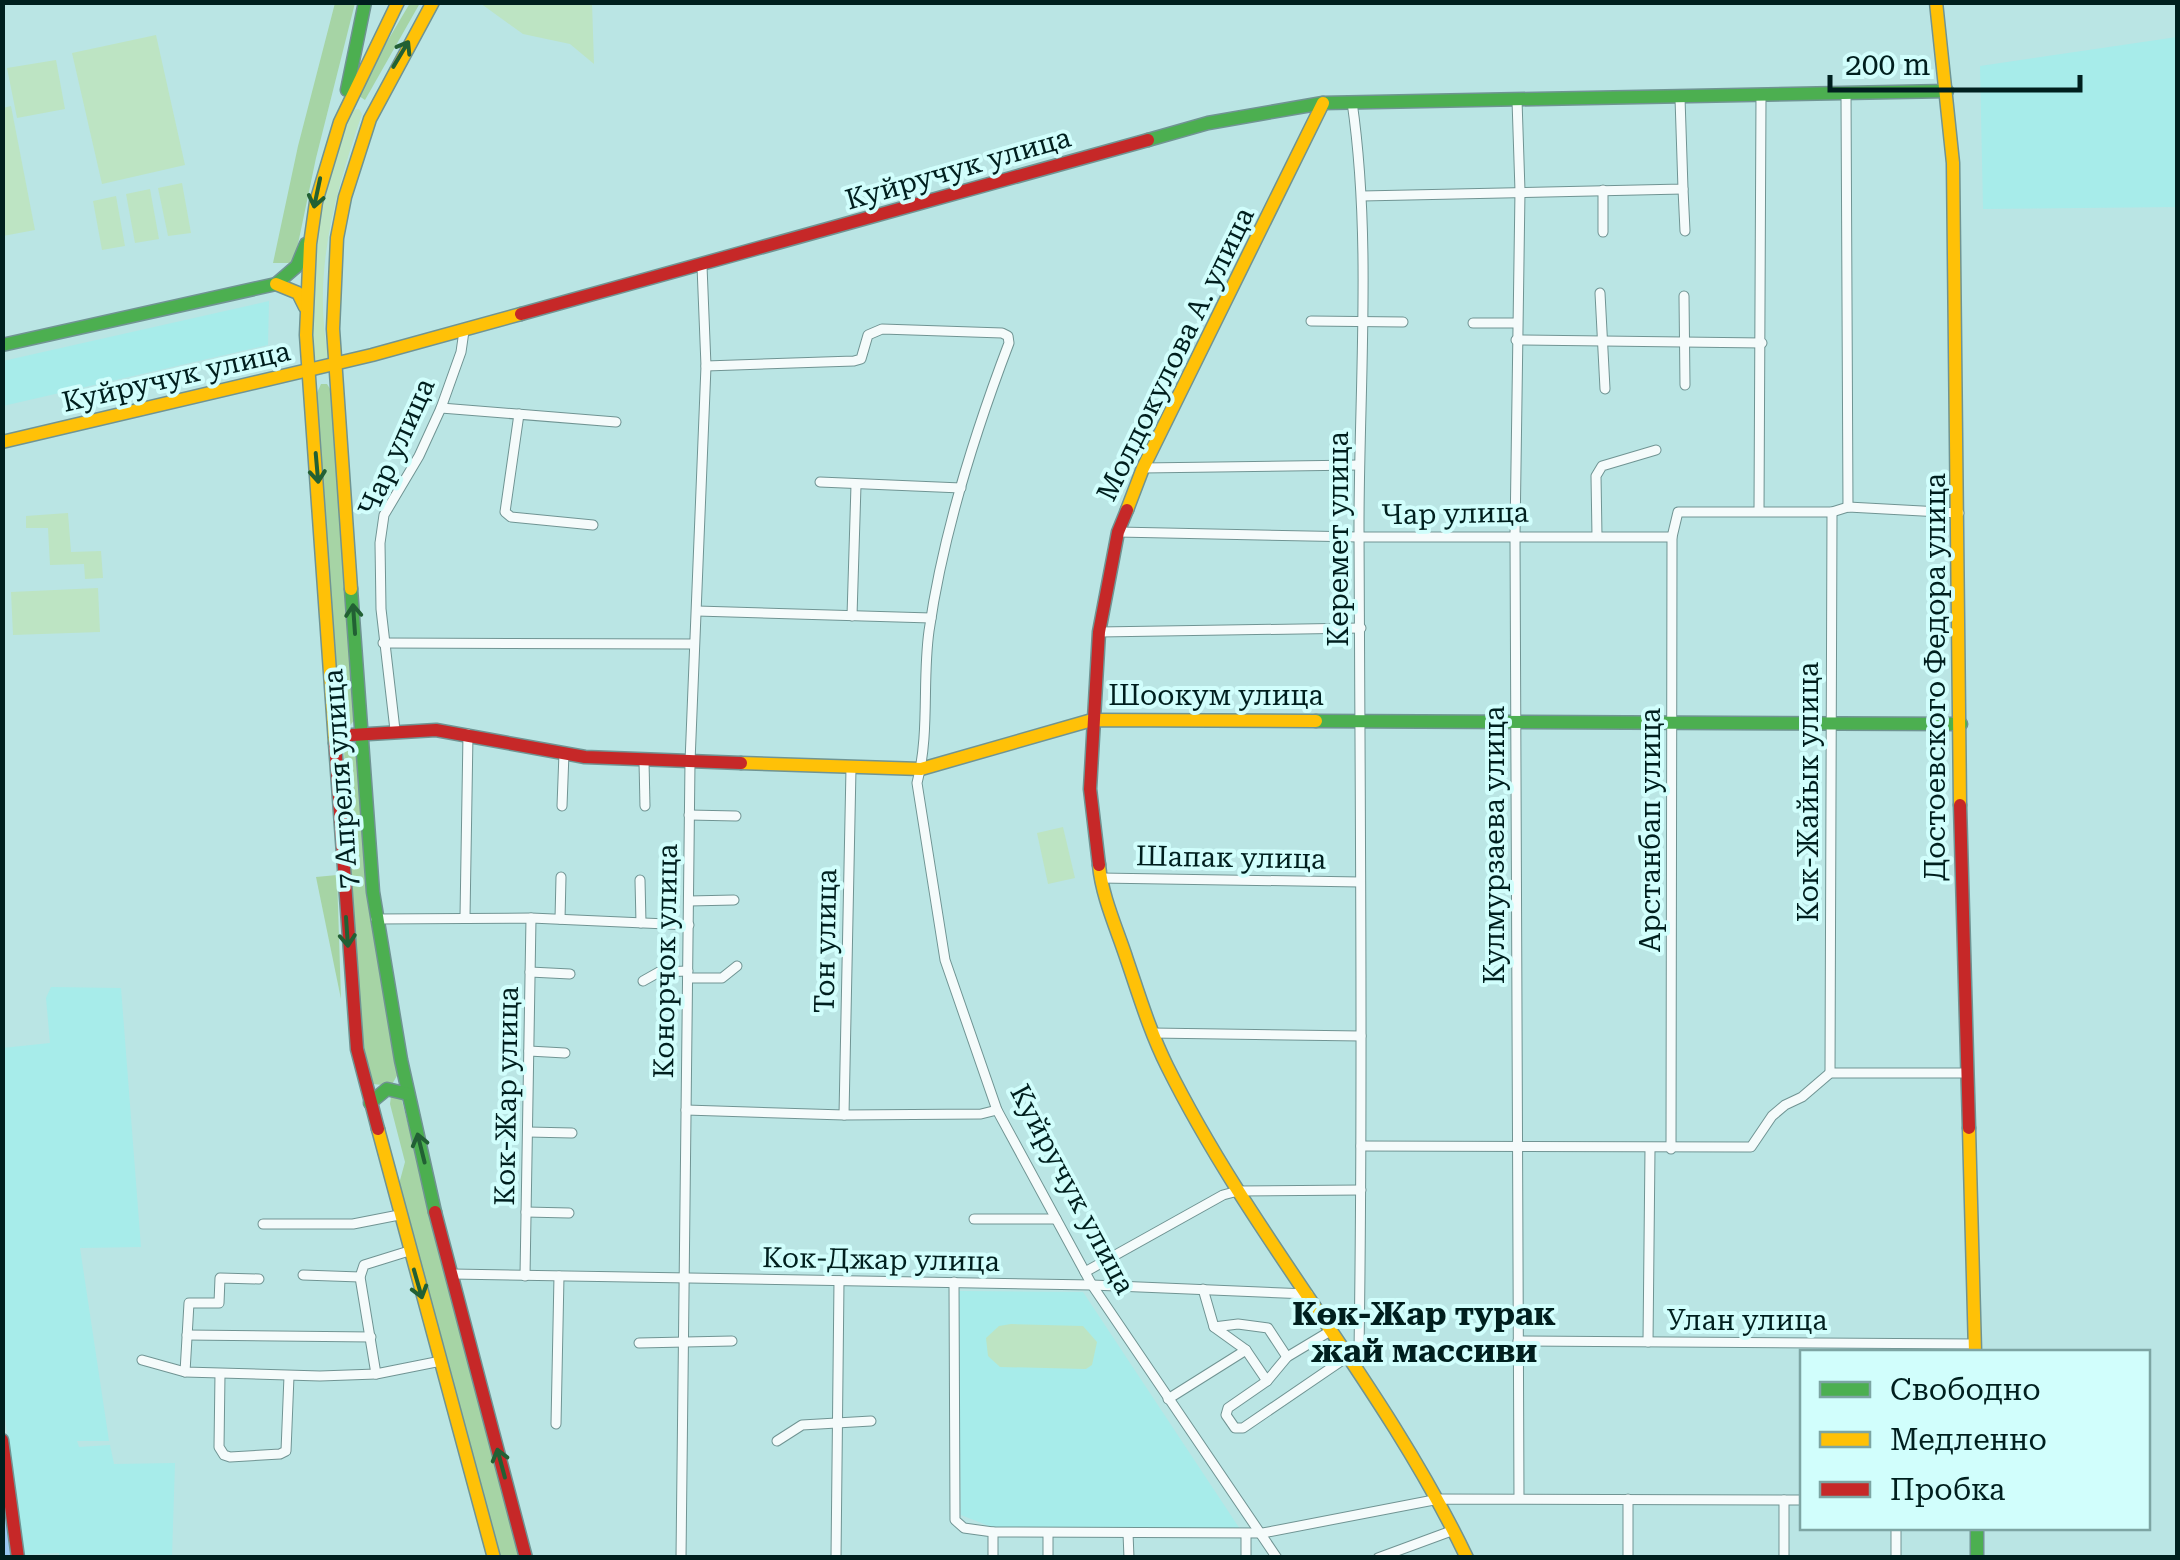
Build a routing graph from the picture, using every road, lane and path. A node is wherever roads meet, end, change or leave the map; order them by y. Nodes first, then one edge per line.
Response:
1 (366, 2) edge
2 (398, 2) edge
3 (433, 2) edge
4 (1936, 9) edge
5 (1947, 92) junction
6 (1846, 95) junction
7 (1762, 96) junction
8 (1680, 98) junction
9 (346, 100) junction
10 (1517, 100) junction
11 (1352, 102) junction
12 (1324, 103) junction
13 (373, 108) junction
14 (1684, 189) junction
15 (1603, 190) junction
16 (1520, 191) junction
17 (1362, 196) junction
18 (310, 230) junction
19 (1684, 230) dead end
20 (1603, 232) dead end
21 (702, 266) junction
22 (276, 284) junction
23 (1600, 293) dead end
24 (1684, 296) dead end
25 (305, 307) junction
26 (1311, 321) dead end
27 (1360, 322) junction
28 (1403, 322) dead end
29 (1473, 323) dead end
30 (1517, 323) junction
31 (464, 331) junction
32 (1516, 340) junction
33 (1602, 342) junction
34 (1683, 342) junction
35 (1762, 343) junction
36 (2, 345) edge
37 (336, 364) junction
38 (706, 366) junction
39 (309, 371) junction
40 (1685, 385) dead end
41 (1604, 390) dead end
42 (441, 408) junction
43 (519, 414) junction
44 (616, 422) dead end
45 (2, 442) edge
46 (1656, 450) dead end
47 (1359, 465) junction
48 (1143, 468) junction
49 (820, 482) dead end
50 (856, 485) junction
51 (961, 488) junction
52 (1848, 507) junction
53 (1759, 510) junction
54 (1832, 512) junction
55 (1959, 512) junction
56 (593, 524) dead end
57 (1118, 532) junction
58 (1516, 534) junction
59 (1597, 536) junction
60 (1359, 537) junction
61 (1672, 537) junction
62 (697, 611) junction
63 (852, 616) junction
64 (932, 618) junction
65 (1361, 628) junction
66 (1099, 632) junction
67 (383, 642) junction
68 (692, 644) junction
69 (1092, 720) junction
70 (1360, 720) junction
71 (1516, 722) junction
72 (1674, 722) junction
73 (1831, 724) junction
74 (1961, 724) junction
75 (395, 730) junction
76 (362, 734) junction
77 (468, 734) junction
78 (335, 736) junction
79 (564, 753) junction
80 (644, 761) junction
81 (690, 762) junction
82 (851, 768) junction
83 (920, 769) junction
84 (562, 806) dead end
85 (645, 806) dead end
86 (690, 815) junction
87 (736, 816) dead end
88 (561, 877) dead end
89 (1100, 878) junction
90 (640, 880) dead end
91 (1360, 882) junction
92 (734, 900) dead end
93 (689, 901) junction
94 (464, 917) junction
95 (531, 918) junction
96 (560, 919) junction
97 (376, 920) junction
98 (642, 923) junction
99 (688, 925) junction
100 (736, 966) dead end
101 (530, 972) junction
102 (570, 974) dead end
103 (688, 974) junction
104 (643, 981) dead end
105 (1152, 1033) junction
106 (1361, 1036) junction
107 (529, 1051) junction
108 (565, 1052) dead end
109 (1967, 1072) junction
110 (1830, 1073) junction
111 (408, 1094) junction
112 (370, 1103) junction
113 (686, 1110) junction
114 (998, 1110) junction
115 (844, 1115) junction
116 (528, 1132) junction
117 (572, 1134) dead end
118 (1361, 1146) junction
119 (1517, 1146) junction
120 (1650, 1148) junction
121 (1671, 1149) junction
122 (1361, 1190) junction
123 (1238, 1191) junction
124 (526, 1212) junction
125 (568, 1213) dead end
126 (399, 1216) junction
127 (1056, 1218) junction
128 (974, 1220) dead end
129 (263, 1224) dead end
130 (408, 1251) junction
131 (1084, 1272) junction
132 (452, 1274) junction
133 (303, 1276) dead end
134 (525, 1276) junction
135 (560, 1276) junction
136 (360, 1277) junction
137 (683, 1278) junction
138 (259, 1279) dead end
139 (839, 1280) junction
140 (954, 1282) junction
141 (1092, 1285) junction
142 (1204, 1289) junction
143 (1308, 1294) junction
144 (1214, 1327) junction
145 (1332, 1330) junction
146 (186, 1336) junction
147 (371, 1337) junction
148 (683, 1340) junction
149 (732, 1341) dead end
150 (1518, 1341) junction
151 (1648, 1342) junction
152 (639, 1344) dead end
153 (1893, 1348) edge
154 (1975, 1348) edge
155 (1246, 1350) junction
156 (1287, 1357) junction
157 (1352, 1359) junction
158 (142, 1360) dead end
159 (440, 1361) junction
160 (185, 1372) junction
161 (220, 1374) junction
162 (376, 1374) junction
163 (290, 1376) junction
164 (1267, 1381) junction
165 (1168, 1399) junction
166 (837, 1421) junction
167 (870, 1421) dead end
168 (556, 1424) dead end
169 (2, 1440) edge
170 (778, 1440) dead end
171 (1519, 1498) junction
172 (1439, 1499) junction
173 (1628, 1499) junction
174 (1784, 1500) junction
175 (1800, 1500) edge
176 (1454, 1530) junction
177 (1896, 1530) edge
178 (1977, 1530) edge
179 (993, 1532) junction
180 (1048, 1532) junction
181 (1128, 1533) junction
182 (1263, 1533) junction
183 (1246, 1534) junction
184 (1410, 1546) junction
185 (18, 1558) edge
186 (494, 1558) edge
187 (526, 1558) edge
188 (680, 1558) edge
189 (836, 1558) edge
190 (993, 1558) edge
191 (1048, 1558) edge
192 (1129, 1558) edge
193 (1246, 1558) edge
194 (1278, 1558) edge
195 (1378, 1558) edge
196 (1415, 1558) edge
197 (1467, 1558) edge
198 (1628, 1558) edge
199 (1784, 1558) edge
200 (1896, 1558) edge
201 (1977, 1558) edge

1 - 9 street
2 - 9 street, 7 Апреля улица
13 -> 3 street, 7 Апреля улица
4 - 5 street, Достоевского Федора улица
5 - 6 street, Куйручук улица
5 - 55 street, Достоевского Федора улица
6 - 7 street, Куйручук улица
6 - 52 street
7 - 8 street, Куйручук улица
7 - 35 street
8 - 10 street, Куйручук улица
8 - 14 street
9 - 13 street
9 -> 18 street, 7 Апреля улица
10 - 11 street, Куйручук улица
10 - 16 street, Кулмурзаева улица
11 - 12 street, Куйручук улица
11 - 17 street, Керемет улица
12 - 21 street, Куйручук улица
12 - 48 street, Молдокулова А. улица
13 - 37 street, 7 Апреля улица
14 - 15 street
14 - 19 street
15 - 16 street
15 - 20 street
16 - 17 street
16 - 30 street, Кулмурзаева улица
17 - 27 street, Керемет улица
18 - 22 street
18 - 25 street, 7 Апреля улица
21 - 31 street, Куйручук улица
21 - 38 street, Конорчок улица
22 - 25 street
22 - 36 street
23 - 33 street
24 - 34 street
25 - 39 street, 7 Апреля улица
26 - 27 street
27 - 28 street
27 - 47 street, Керемет улица
29 - 30 street
30 - 32 street, Кулмурзаева улица
31 - 37 street, Куйручук улица
31 - 42 street, Чар улица
32 - 33 street
32 - 58 street, Кулмурзаева улица
33 - 34 street
33 - 41 street
34 - 35 street
34 - 40 street
35 - 53 street
37 - 39 street, Куйручук улица
76 -> 37 street, 7 Апреля улица
38 - 51 street, Куйручук улица
38 - 62 street, Конорчок улица
39 - 45 street, Куйручук улица
39 -> 78 street, 7 Апреля улица
42 - 43 street
42 - 67 street, Чар улица
43 - 44 street
43 - 56 street
46 - 59 street
47 - 48 street
47 - 60 street, Керемет улица
48 - 57 street, Молдокулова А. улица
49 - 50 street
50 - 51 street
50 - 63 street
51 - 64 street, Куйручук улица
52 - 54 street
52 - 55 street
53 - 54 street
53 - 61 street, Арстанбап улица
54 - 73 street, Кок-Жайык улица
55 - 74 street, Достоевского Федора улица
57 - 60 street, Чар улица
57 - 66 street, Молдокулова А. улица
58 - 59 street, Чар улица
58 - 60 street, Чар улица
58 - 71 street, Кулмурзаева улица
59 - 61 street, Чар улица
60 - 65 street, Керемет улица
61 - 72 street, Арстанбап улица
62 - 63 street
62 - 68 street, Конорчок улица
63 - 64 street
64 - 83 street, Куйручук улица
65 - 66 street
65 - 70 street, Керемет улица
66 - 69 street, Молдокулова А. улица
67 - 68 street
67 - 75 street, Чар улица
68 - 81 street, Конорчок улица
69 - 70 street, Шоокум улица
69 - 83 street, Шоокум улица
69 - 89 street, Молдокулова А. улица
70 - 71 street, Шоокум улица
70 - 91 street, Керемет улица
71 - 72 street, Шоокум улица
71 - 119 street, Кулмурзаева улица
72 - 73 street, Шоокум улица
72 - 121 street, Арстанбап улица
73 - 74 street, Шоокум улица
73 - 110 street, Кок-Жайык улица
74 - 109 street, Достоевского Федора улица
75 - 76 street, Шоокум улица
75 - 77 street, Шоокум улица
76 - 78 street, Шоокум улица
76 - 97 street, 7 Апреля улица
77 - 79 street, Шоокум улица
77 - 94 street
78 -> 112 street, 7 Апреля улица
79 - 80 street, Шоокум улица
79 - 84 street
80 - 81 street, Шоокум улица
80 - 85 street
81 - 82 street, Шоокум улица
81 - 86 street, Конорчок улица
82 - 83 street, Шоокум улица
82 - 115 street, Тон улица
83 - 114 street, Куйручук улица
86 - 87 street
86 - 93 street, Конорчок улица
88 - 96 street
89 - 91 street, Шапак улица
89 - 105 street, Молдокулова А. улица
90 - 98 street
91 - 106 street, Керемет улица
92 - 93 street
93 - 99 street, Конорчок улица
94 - 95 street
94 - 97 street
95 - 96 street
95 - 101 street, Кок-Жар улица
96 - 98 street
97 - 111 street, 7 Апреля улица
98 - 99 street
99 - 103 street, Конорчок улица
100 - 103 street
101 - 102 street
101 - 107 street, Кок-Жар улица
103 - 104 street
103 - 113 street, Конорчок улица
105 - 106 street
105 - 123 street, Молдокулова А. улица
106 - 118 street, Керемет улица
107 - 108 street
107 - 116 street, Кок-Жар улица
109 - 110 street
109 - 154 street, Достоевского Федора улица
110 - 121 street
111 - 112 street
132 -> 111 street, 7 Апреля улица
112 - 126 street, 7 Апреля улица
113 - 115 street
113 - 137 street, Конорчок улица
114 - 115 street
114 - 127 street, Куйручук улица
116 - 117 street
116 - 124 street, Кок-Жар улица
118 - 119 street
118 - 122 street, Керемет улица
119 - 120 street
119 - 150 street, Кулмурзаева улица
120 - 121 street
120 - 151 street
122 - 123 street
122 - 157 street, Керемет улица
123 - 131 street
123 - 143 street, Молдокулова А. улица
124 - 125 street
124 - 134 street, Кок-Жар улица
126 - 129 street
126 - 130 street, 7 Апреля улица
127 - 128 street
127 - 131 street, Куйручук улица
130 - 136 street
130 -> 159 street, 7 Апреля улица
131 - 141 street, Куйручук улица
132 - 134 street, Кок-Джар улица
187 -> 132 street, 7 Апреля улица
133 - 136 street
134 - 135 street, Кок-Джар улица
135 - 137 street, Кок-Джар улица
135 - 168 street
136 - 147 street
137 - 139 street, Кок-Джар улица
137 - 148 street, Конорчок улица
138 - 146 street
139 - 140 street, Кок-Джар улица
139 - 166 street
140 - 141 street, Кок-Джар улица
140 - 179 street
141 - 142 street, Кок-Джар улица
141 - 165 street, Куйручук улица
142 - 143 street, Кок-Джар улица
142 - 144 street
143 - 145 street, Молдокулова А. улица
144 - 155 street
144 - 156 street
145 - 156 street
145 - 157 street, Молдокулова А. улица
146 - 147 street
146 - 160 street
147 - 162 street
148 - 149 street
148 - 152 street
148 - 188 street, Конорчок улица
150 - 151 street, Улан улица
150 - 171 street, Кулмурзаева улица
151 - 153 street, Улан улица
153 - 154 street, Улан улица
155 - 164 street
155 - 165 street
156 - 164 street
157 - 164 street
157 - 172 street, Молдокулова А. улица
158 - 160 street
159 - 162 street
159 - 186 street, 7 Апреля улица
160 - 161 street
161 - 163 street
161 - 163 street
162 - 163 street
165 - 182 street, Куйручук улица
166 - 167 street
166 - 170 street
166 - 189 street
169 - 185 street
171 - 172 street
171 - 173 street
172 - 176 street, Молдокулова А. улица
172 - 182 street
173 - 174 street
173 - 198 street
174 - 175 street
174 - 199 street
176 - 184 street
176 - 197 street, Молдокулова А. улица
177 - 200 street
178 - 201 street
179 - 180 street
179 - 190 street
180 - 181 street
180 - 191 street
181 - 183 street
181 - 192 street
182 - 183 street
182 - 194 street, Куйручук улица
183 - 193 street
184 - 195 street
184 - 196 street

